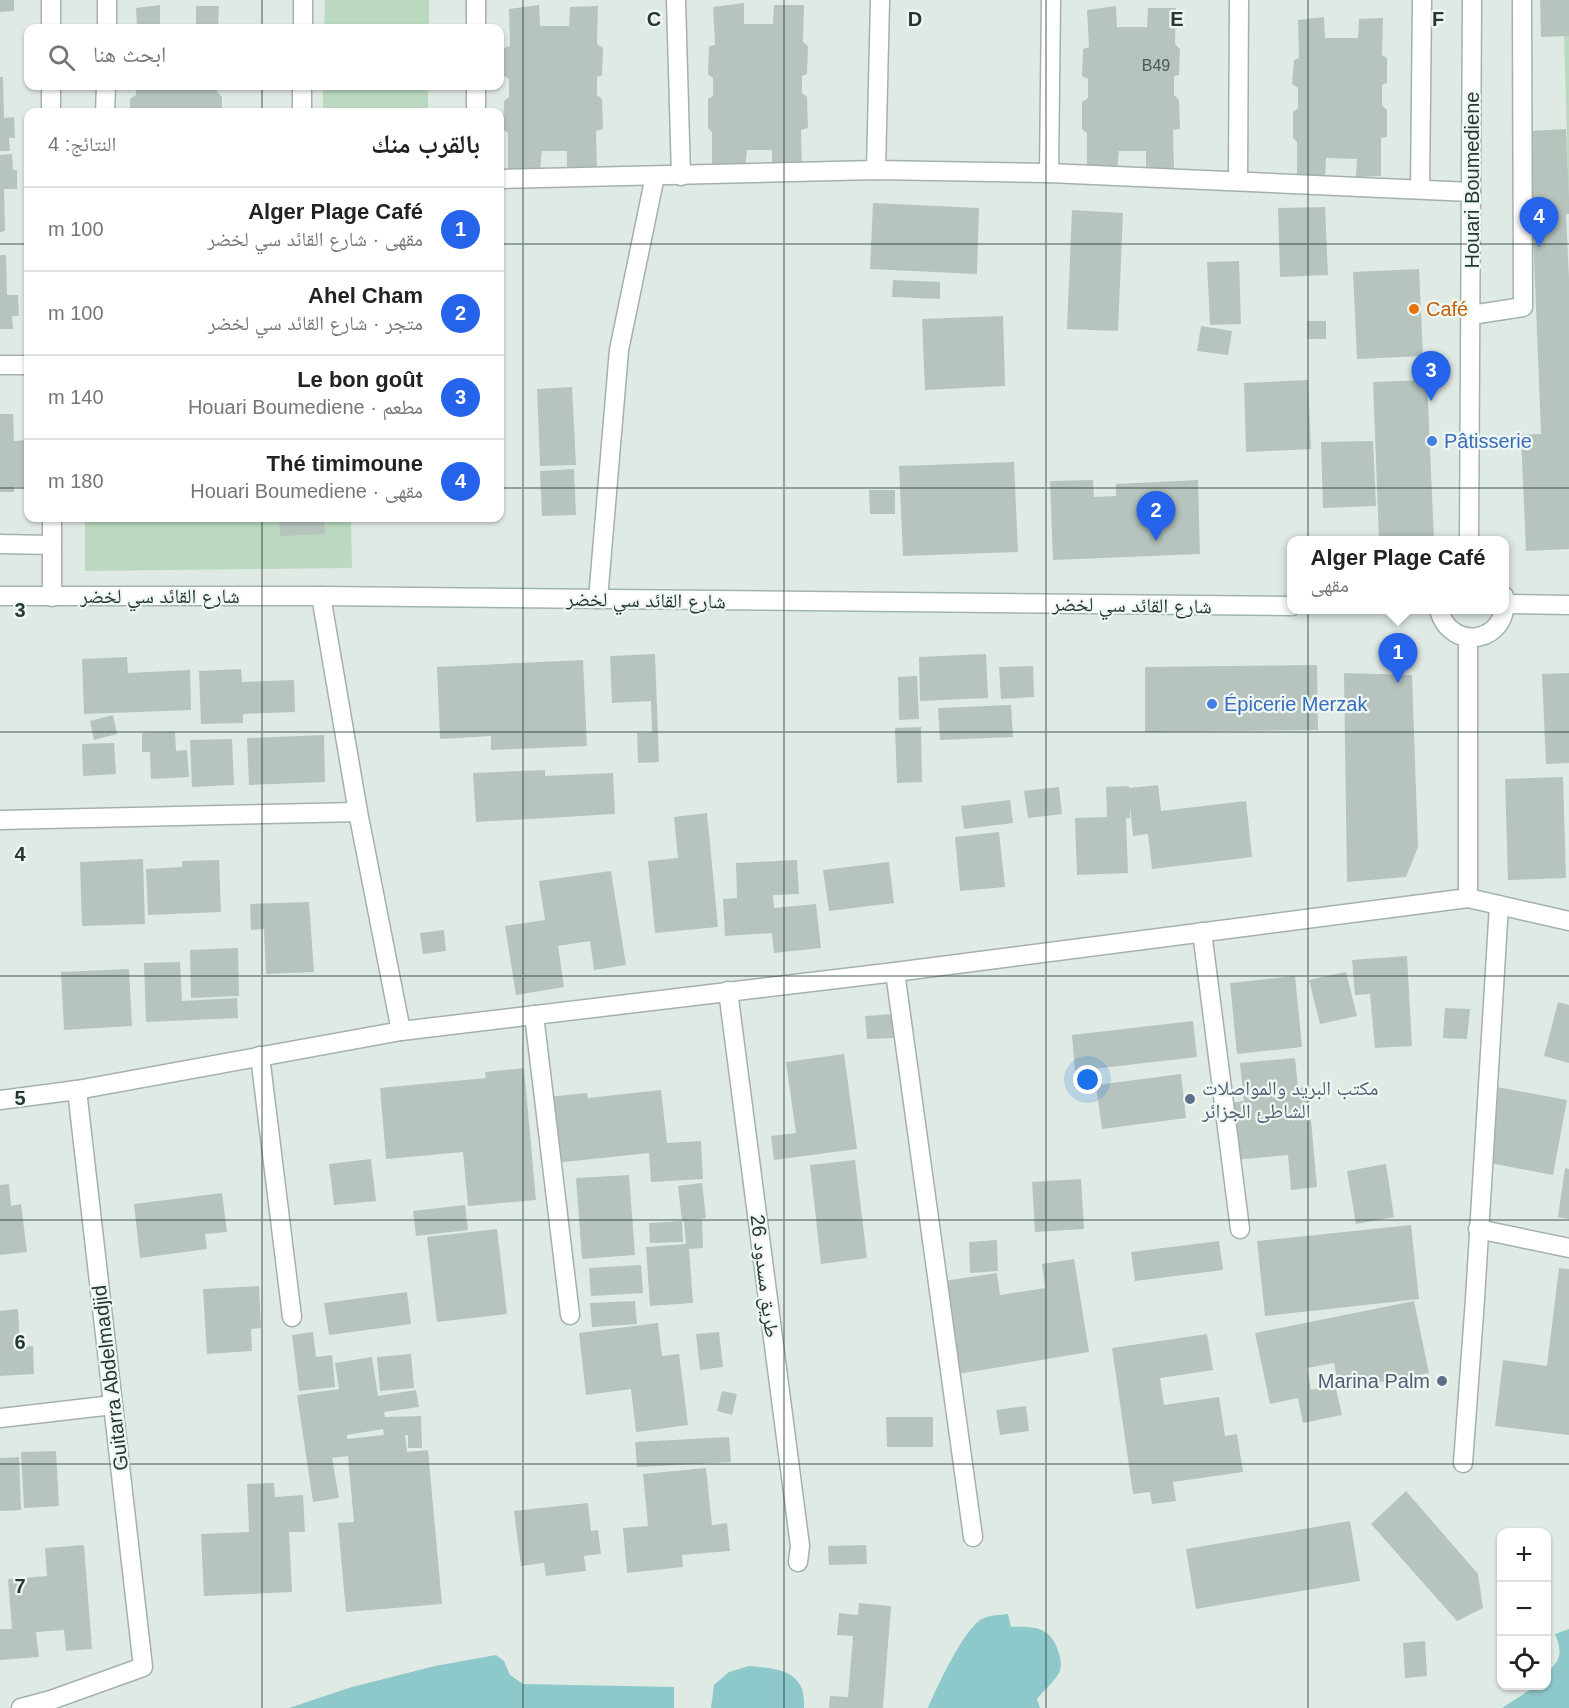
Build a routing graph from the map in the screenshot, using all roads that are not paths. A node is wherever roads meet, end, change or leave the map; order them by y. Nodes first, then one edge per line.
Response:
1 (51, 0) edge
2 (107, 0) edge
3 (303, 0) edge
4 (476, 0) edge
5 (676, 0) edge
6 (880, 0) edge
7 (1051, 0) edge
8 (1239, 0) edge
9 (1422, 0) edge
10 (1472, 0) edge
11 (1522, 0) edge
12 (51, 24) edge
13 (107, 24) edge
14 (303, 24) edge
15 (476, 24) edge
16 (51, 90) edge
17 (106, 90) edge
18 (302, 90) edge
19 (476, 90) edge
20 (51, 108) edge
21 (105, 108) edge
22 (302, 108) edge
23 (476, 108) edge
24 (876, 170) junction
25 (1049, 173) junction
26 (656, 176) junction
27 (681, 176) junction
28 (504, 179) edge
29 (1238, 181) junction
30 (1419, 189) junction
31 (1472, 192) junction
32 (1471, 315) junction
33 (0, 365) edge
34 (24, 365) edge
35 (52, 522) edge
36 (1469, 536) edge
37 (0, 544) edge
38 (52, 545) junction
39 (0, 596) edge
40 (321, 596) junction
41 (52, 597) junction
42 (598, 599) junction
43 (1509, 600) edge
44 (1569, 605) edge
45 (1287, 606) edge
46 (1441, 614) edge
47 (1504, 614) edge
48 (1468, 638) junction
49 (358, 812) junction
50 (0, 819) edge
51 (1468, 898) junction
52 (1499, 905) junction
53 (1569, 921) edge
54 (1202, 932) junction
55 (895, 972) junction
56 (729, 991) junction
57 (534, 1015) junction
58 (401, 1031) junction
59 (260, 1056) junction
60 (76, 1090) junction
61 (0, 1100) edge
62 (1478, 1228) junction
63 (1240, 1229) dead end
64 (1569, 1248) edge
65 (570, 1315) dead end
66 (292, 1317) dead end
67 (113, 1405) junction
68 (0, 1418) edge
69 (1463, 1463) dead end
70 (973, 1537) dead end
71 (798, 1562) dead end
72 (21, 1708) edge

1 - 12 street
2 - 13 street
3 - 14 street
4 - 15 street
5 - 27 street
6 - 24 street
7 - 25 street
8 - 29 street
9 - 30 street
10 - 31 street, Houari Boumediene
11 - 32 street
16 - 20 street
17 - 21 street
18 - 22 street
19 - 23 street
24 - 25 street
24 - 27 street
25 - 29 street
26 - 27 street
26 - 28 street
26 - 42 street
29 - 30 street
30 - 31 street
31 - 32 street, Houari Boumediene
32 - 36 street, Houari Boumediene
33 - 34 street
35 - 38 street
37 - 38 street
38 - 41 street
39 - 41 street, شارع القائد سي لخضر
40 - 41 street, شارع القائد سي لخضر
40 - 42 street, شارع القائد سي لخضر
40 - 49 street
42 - 45 street, شارع القائد سي لخضر
43 - 44 street
46 - 48 street
47 - 48 street
48 - 51 street
49 - 50 street
49 - 58 street
51 - 52 street
51 - 54 street
52 - 53 street
52 - 62 street
54 - 55 street
54 - 63 street
55 - 56 street
55 - 70 street
56 - 57 street
56 - 71 street, طريق مسدود 26
57 - 58 street
57 - 65 street
58 - 59 street
59 - 60 street
59 - 66 street
60 - 61 street
60 - 67 street, Guitarra Abdelmadjid
62 - 64 street
62 - 69 street
67 - 68 street
67 - 72 street, Guitarra Abdelmadjid

